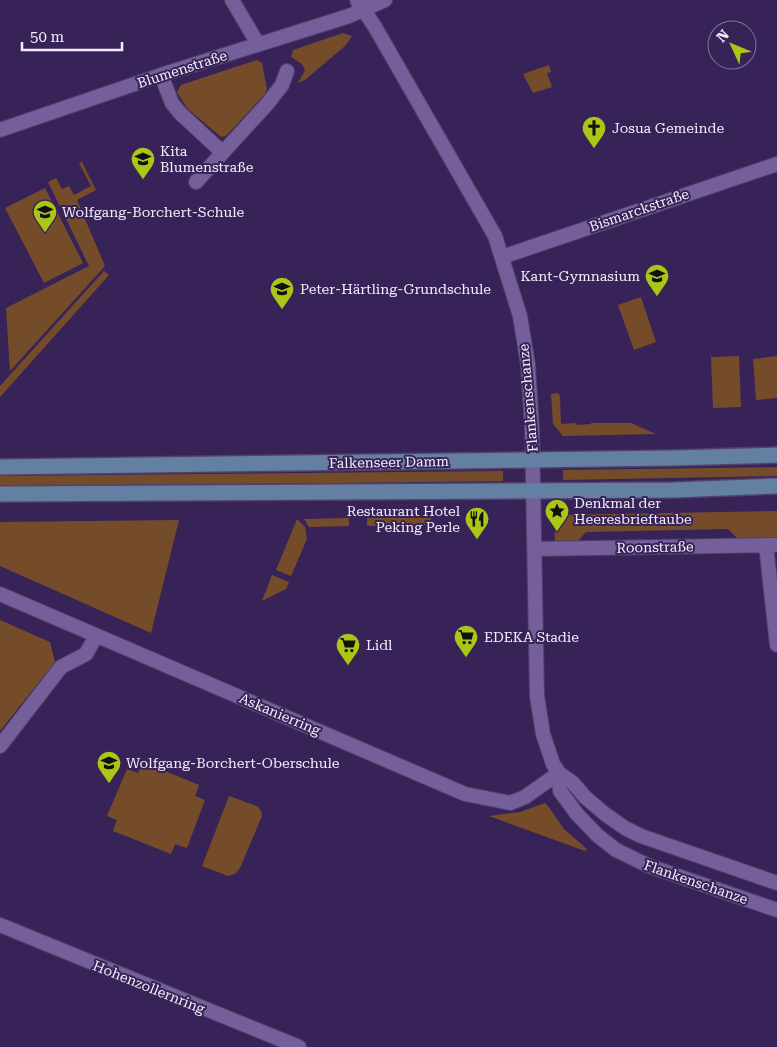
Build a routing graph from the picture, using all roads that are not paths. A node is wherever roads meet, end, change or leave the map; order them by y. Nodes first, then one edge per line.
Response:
1 (232, 0) edge
2 (385, 0) edge
3 (361, 5) edge
4 (258, 44) junction
5 (287, 71) dead end
6 (161, 76) junction
7 (0, 130) edge
8 (222, 152) junction
9 (777, 164) edge
10 (196, 182) dead end
11 (502, 257) junction
12 (777, 455) edge
13 (533, 460) junction
14 (0, 467) edge
15 (777, 486) edge
16 (534, 491) junction
17 (0, 494) edge
18 (771, 545) edge
19 (534, 548) junction
20 (0, 594) edge
21 (96, 636) junction
22 (777, 645) edge
23 (0, 746) edge
24 (559, 773) junction
25 (625, 828) junction
26 (616, 850) junction
27 (777, 883) edge
28 (777, 910) edge
29 (0, 925) edge
30 (299, 1047) edge

1 - 4 street
2 - 3 street, Blumenstraße
3 - 4 street, Blumenstraße
3 - 11 street, Flankenschanze
4 - 6 street, Blumenstraße
5 - 8 street
6 - 7 street, Blumenstraße
6 - 8 street
8 - 10 street
9 - 11 street, Bismarckstraße
11 - 13 street, Flankenschanze
12 - 13 main road, Falkenseer Damm
13 - 14 main road, Falkenseer Damm
13 - 16 street, Flankenschanze
15 - 16 main road, Falkenseer Damm
16 - 17 main road, Falkenseer Damm
16 - 19 street, Flankenschanze
18 - 19 street, Roonstraße
18 - 22 street
19 - 24 street, Flankenschanze
20 - 21 street, Askanierring
21 - 23 street
21 - 24 street, Askanierring
24 - 25 street, Flankenschanze
24 - 26 street, Flankenschanze
25 - 26 street
25 - 27 street, Flankenschanze
26 - 28 street, Flankenschanze
29 - 30 street, Hohenzollernring

